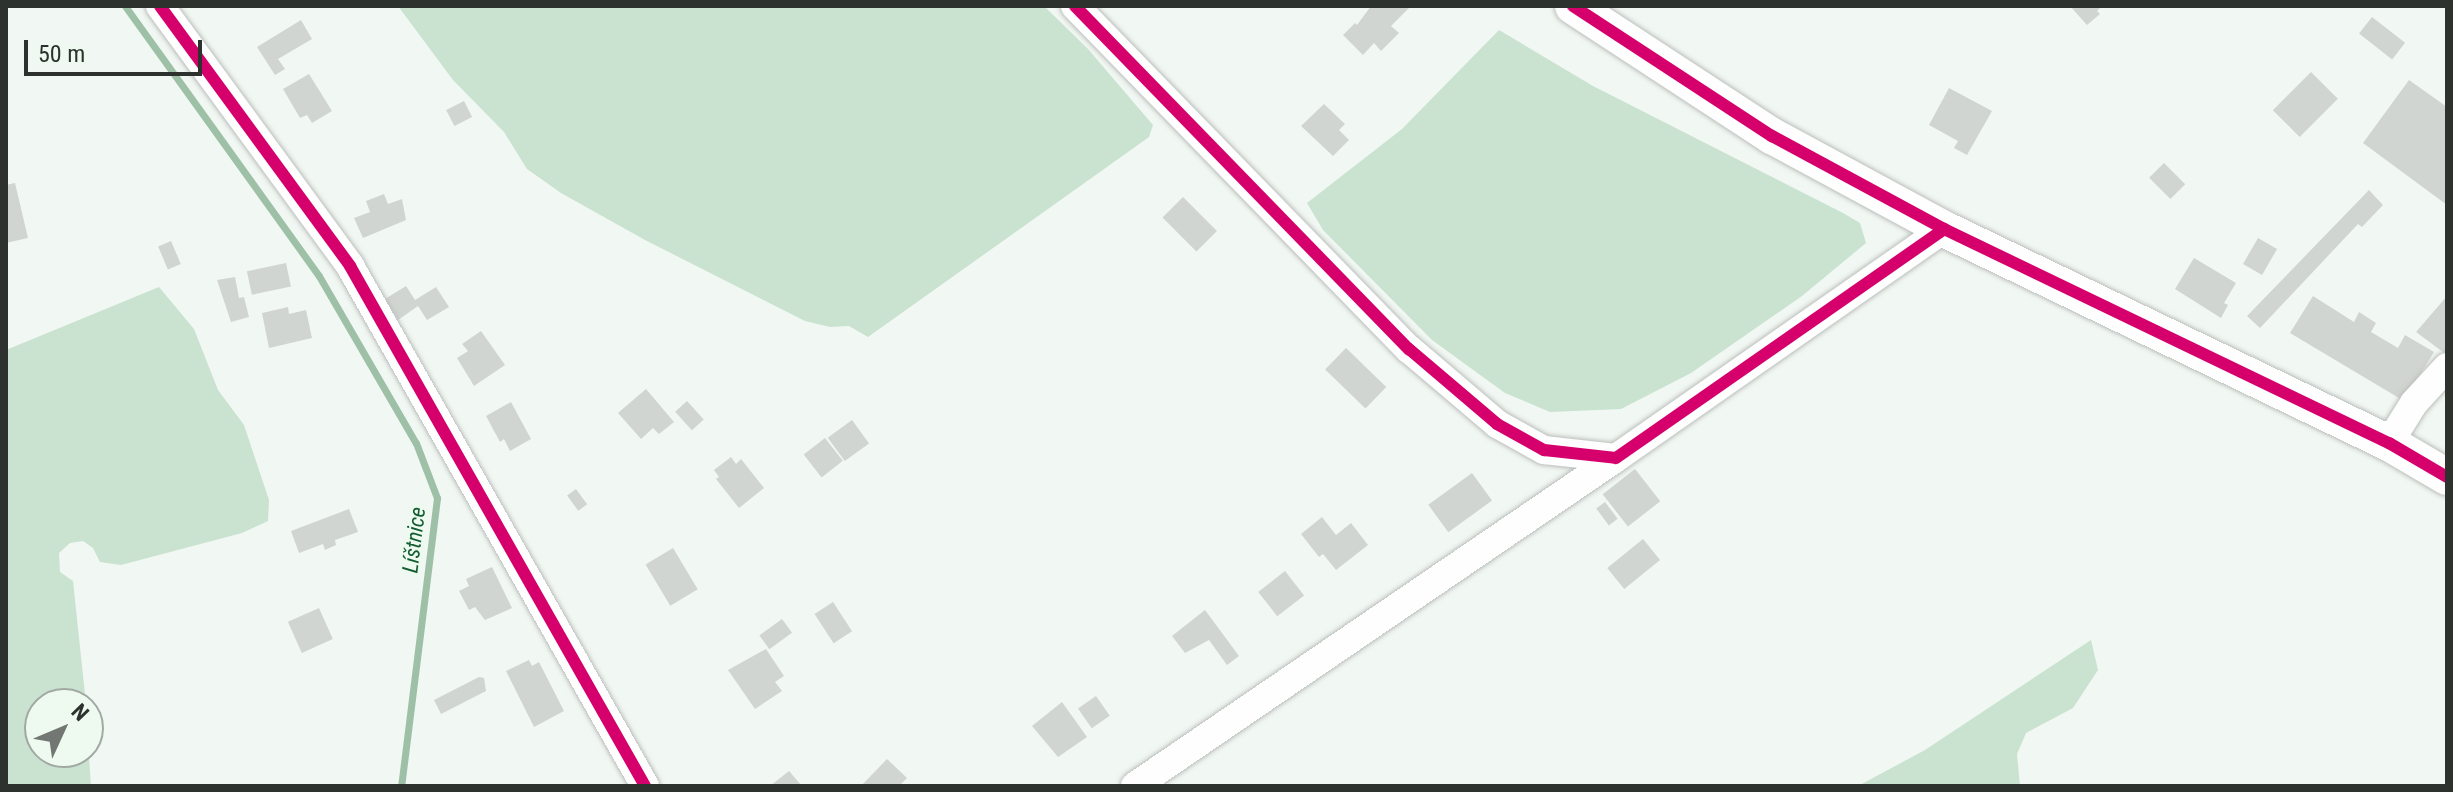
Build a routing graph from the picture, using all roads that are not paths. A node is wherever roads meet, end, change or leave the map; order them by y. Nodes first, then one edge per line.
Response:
1 (160, 6) edge
2 (1075, 6) edge
3 (1573, 6) edge
4 (1944, 229) junction
5 (2447, 367) edge
6 (2389, 443) junction
7 (1616, 458) junction
8 (2447, 477) edge
9 (645, 786) edge
10 (1135, 786) edge

1 - 9 street
2 - 7 street
3 - 4 street
4 - 6 street
4 - 7 street
5 - 6 street
6 - 8 street
7 - 10 street

